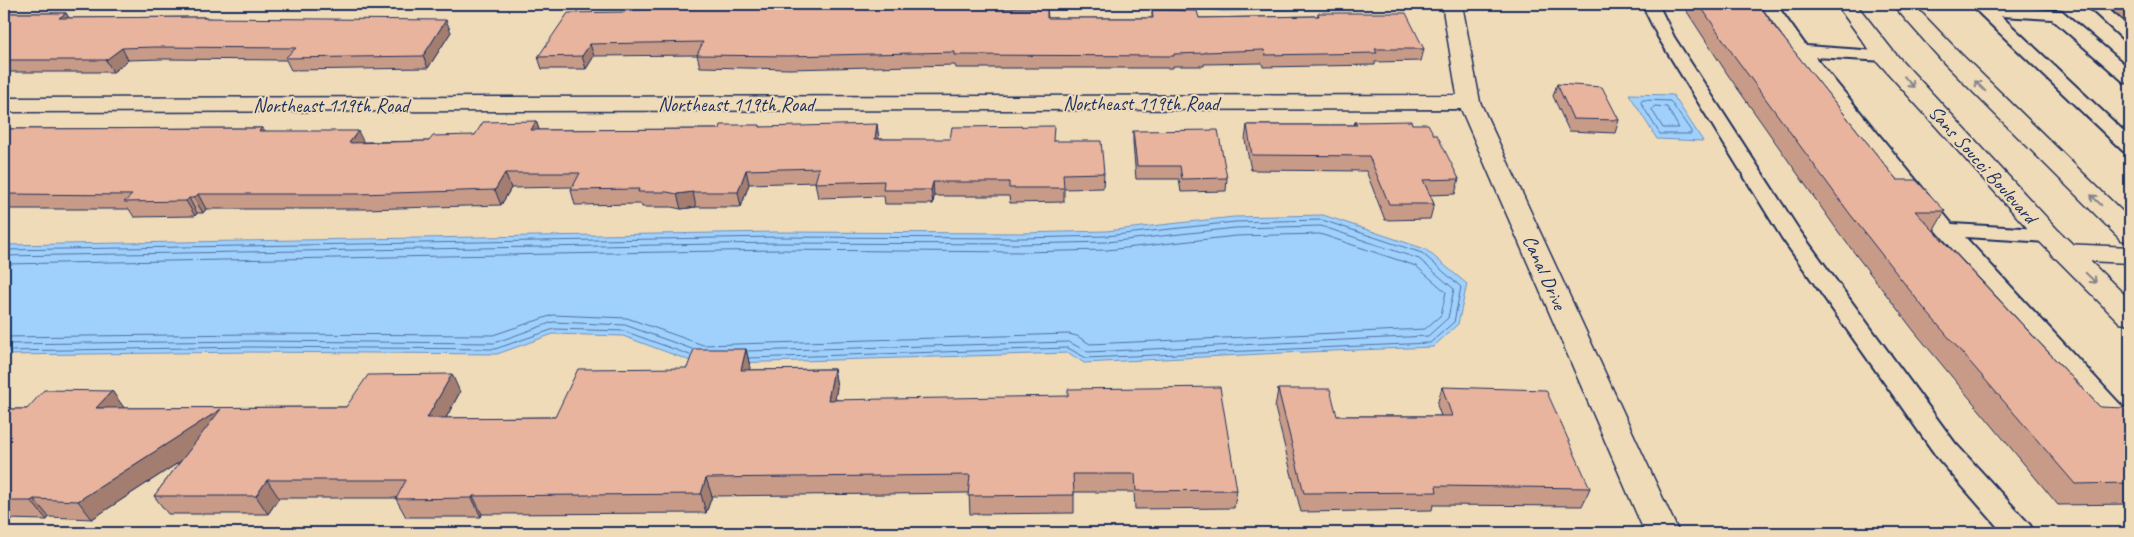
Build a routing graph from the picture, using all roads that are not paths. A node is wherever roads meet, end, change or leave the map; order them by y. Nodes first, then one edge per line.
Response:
1 (1452, 4) edge
2 (1650, 4) edge
3 (1768, 4) edge
4 (1846, 4) edge
5 (1902, 4) edge
6 (2093, 4) edge
7 (2130, 36) edge
8 (1800, 50) junction
9 (1885, 56) junction
10 (2130, 78) edge
11 (1469, 102) junction
12 (4, 105) edge
13 (2130, 147) edge
14 (1946, 230) junction
15 (2130, 234) edge
16 (2056, 243) junction
17 (2130, 254) edge
18 (2130, 316) edge
19 (2130, 432) edge
20 (1662, 533) edge
21 (2020, 533) edge

1 - 11 street, Canal Drive
2 - 21 lane
3 - 8 lane
4 - 9 street, Sans Soucci Boulevard
15 -> 5 street
6 - 7 lane
8 - 9 lane
8 - 14 lane
9 -> 16 street, Sans Soucci Boulevard
10 - 13 lane
11 - 12 street, Northeast 119th Road
11 - 20 street, Canal Drive
14 - 16 lane
14 - 19 lane
16 - 17 street
16 -> 18 street, Sans Soucci Boulevard

